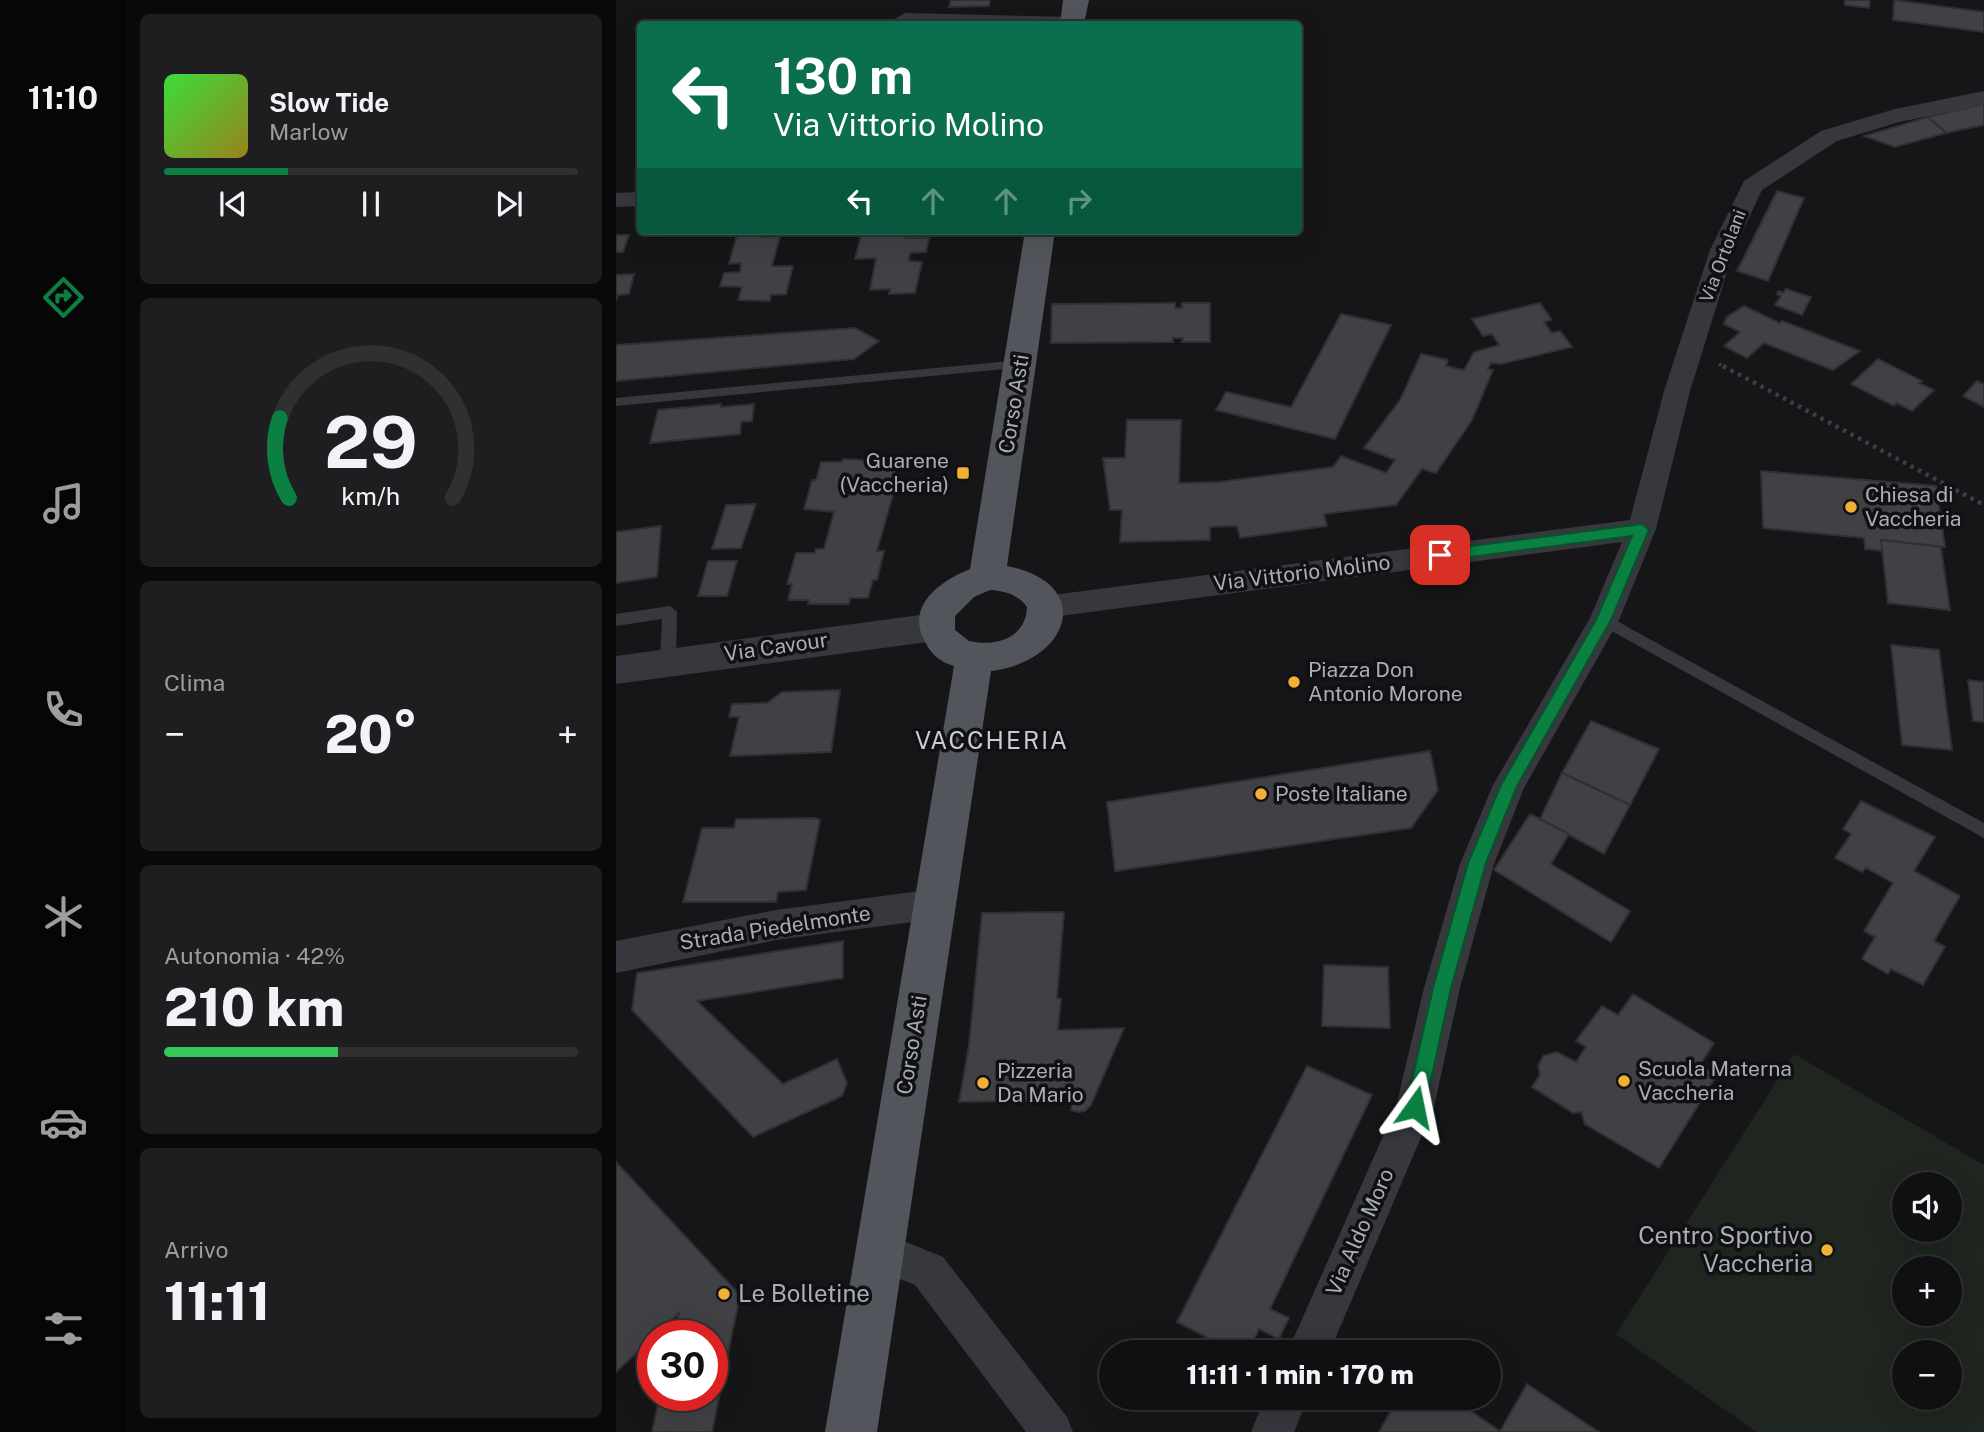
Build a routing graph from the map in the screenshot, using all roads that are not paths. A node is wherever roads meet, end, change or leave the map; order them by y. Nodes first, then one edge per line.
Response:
1 (1073, 16) edge
2 (905, 19) dead end
3 (1984, 98) edge
4 (637, 199) edge
5 (616, 200) edge
6 (1039, 235) edge
7 (1020, 364) junction
8 (616, 402) edge
9 (1642, 530) junction
10 (987, 577) junction
11 (1045, 607) junction
12 (616, 620) edge
13 (1604, 620) junction
14 (935, 627) junction
15 (974, 658) junction
16 (668, 662) junction
17 (616, 670) edge
18 (1984, 831) edge
19 (934, 904) junction
20 (616, 957) edge
21 (879, 1251) junction
22 (1314, 1340) edge
23 (1282, 1410) edge
24 (851, 1432) edge
25 (1052, 1432) edge
26 (1272, 1432) edge

1 - 2 street
3 - 9 street, Via Ortolani
4 - 5 street
6 - 7 main road, Corso Asti
7 - 8 lane
7 - 10 main road, Corso Asti
9 - 11 street, Via Vittorio Molino
9 - 13 street, Via Aldo Moro
10 - 11 main road
10 - 14 main road
11 - 15 main road
12 - 16 lane
13 - 18 lane
13 - 22 street, Via Aldo Moro
14 - 15 main road
14 - 16 street, Via Cavour
15 - 19 main road, Corso Asti
16 - 17 street, Via Cavour
19 - 20 street, Strada Piedelmonte
19 - 21 main road, Corso Asti
21 - 24 main road, Corso Asti
21 - 25 street
23 - 26 street

